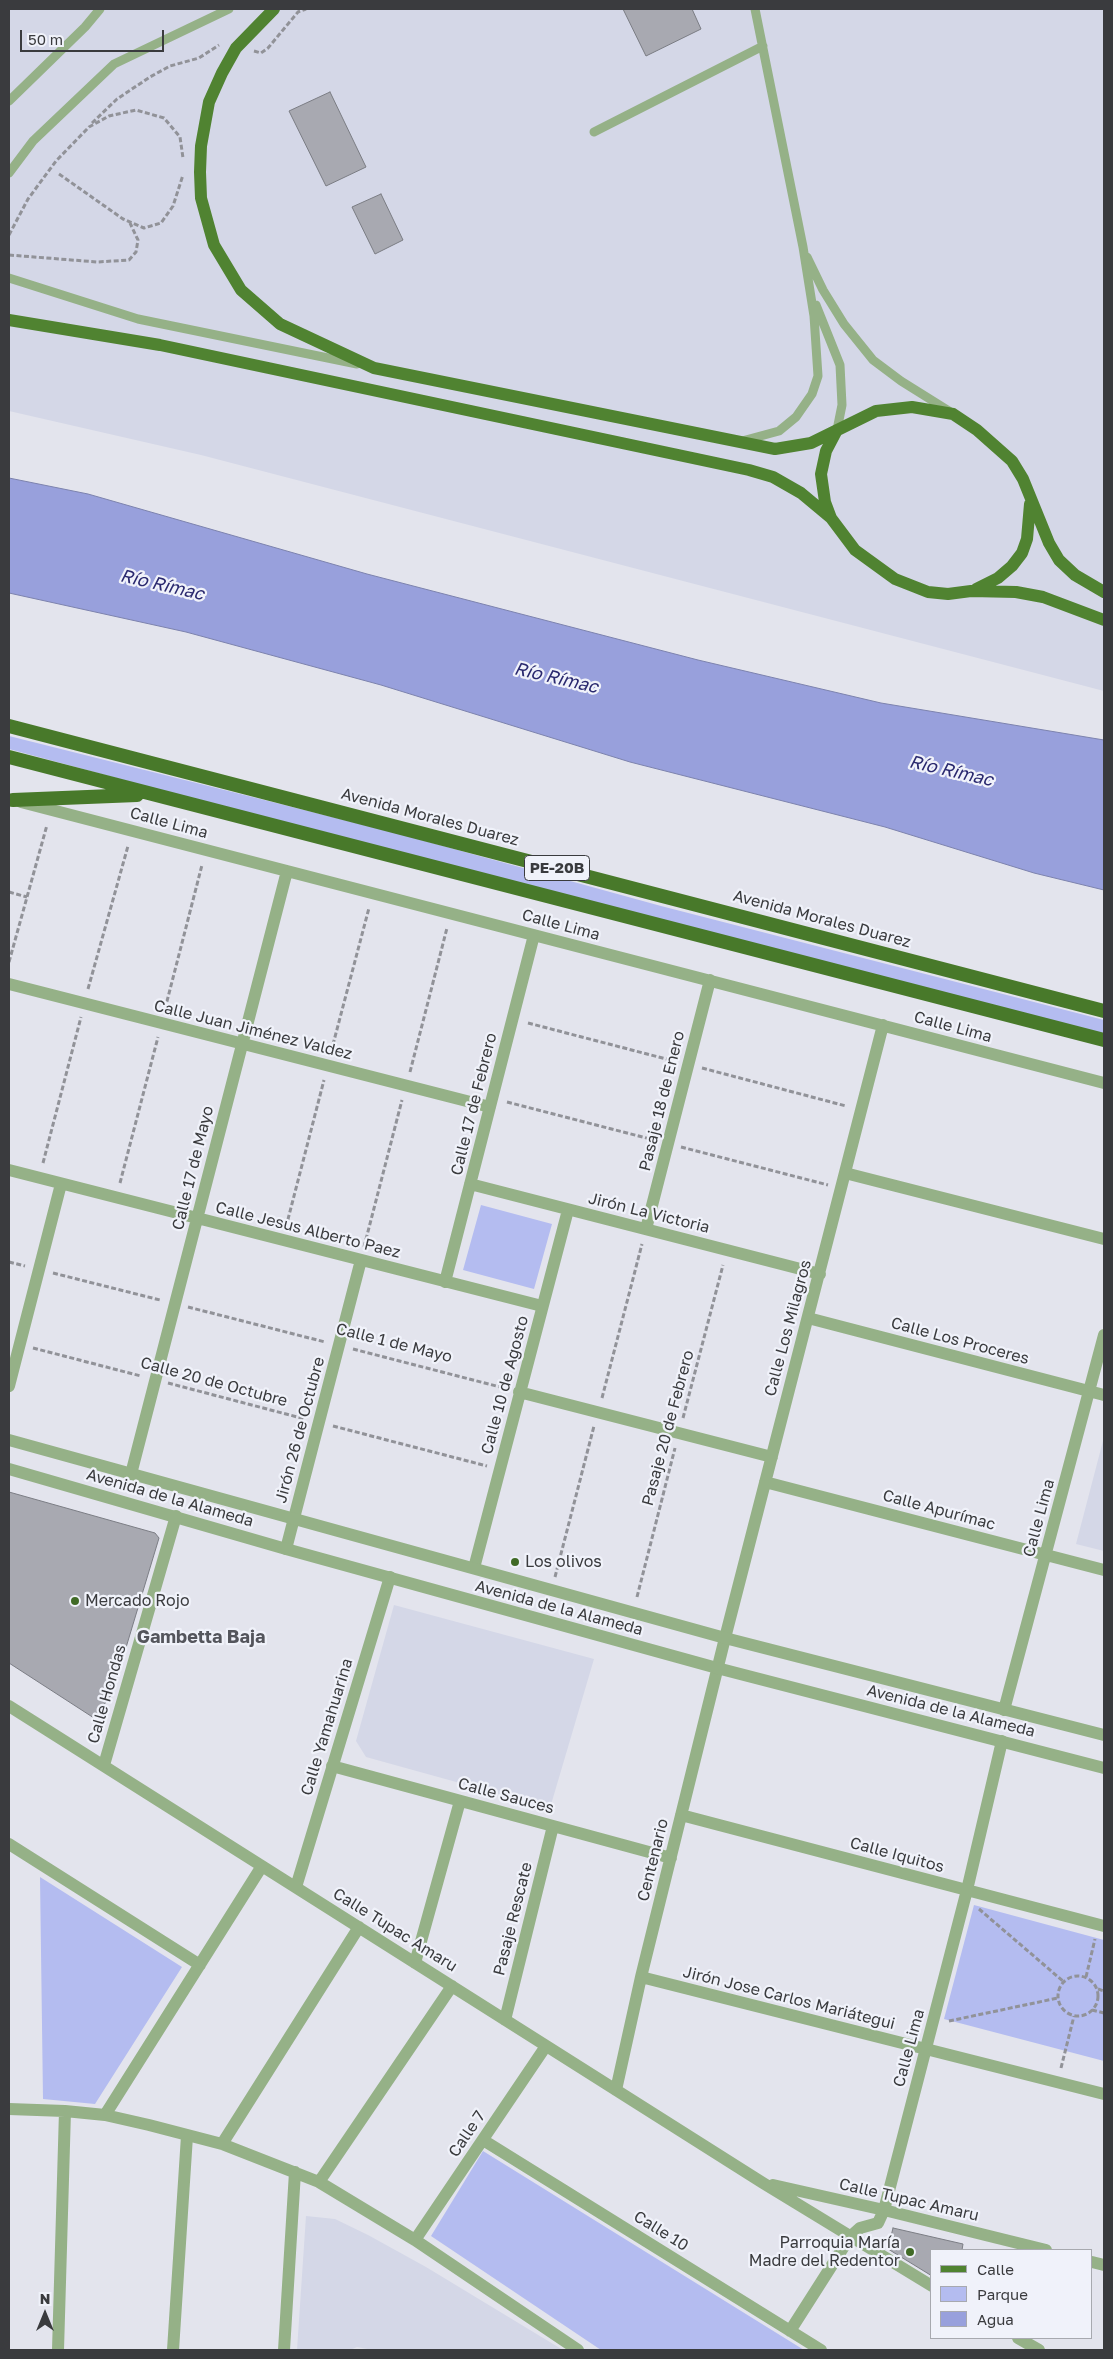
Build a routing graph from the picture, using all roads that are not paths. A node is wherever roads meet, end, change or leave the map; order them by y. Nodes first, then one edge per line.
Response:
1 (100, 9) edge
2 (229, 9) edge
3 (274, 9) edge
4 (755, 9) edge
5 (762, 46) junction
6 (9, 101) edge
7 (594, 132) dead end
8 (9, 173) edge
9 (803, 248) junction
10 (9, 278) edge
11 (809, 286) junction
12 (9, 320) edge
13 (374, 368) junction
14 (953, 414) junction
15 (837, 430) junction
16 (742, 441) junction
17 (1030, 497) junction
18 (831, 518) junction
19 (971, 591) junction
20 (1104, 592) edge
21 (1104, 620) edge
22 (9, 726) edge
23 (9, 757) edge
24 (152, 794) junction
25 (11, 799) edge
26 (287, 871) junction
27 (534, 935) junction
28 (710, 980) junction
29 (9, 984) edge
30 (1104, 1011) edge
31 (883, 1025) junction
32 (1104, 1040) edge
33 (242, 1044) junction
34 (1104, 1083) edge
35 (490, 1108) junction
36 (9, 1170) edge
37 (845, 1173) junction
38 (61, 1184) junction
39 (470, 1184) junction
40 (568, 1210) junction
41 (197, 1218) junction
42 (646, 1229) junction
43 (1104, 1239) edge
44 (361, 1260) junction
45 (820, 1274) junction
46 (445, 1282) junction
47 (542, 1306) junction
48 (808, 1318) junction
49 (1104, 1335) edge
50 (9, 1386) edge
51 (1089, 1391) junction
52 (519, 1392) junction
53 (1104, 1395) edge
54 (9, 1440) edge
55 (772, 1456) junction
56 (9, 1469) edge
57 (131, 1474) junction
58 (765, 1482) junction
59 (176, 1516) junction
60 (294, 1519) junction
61 (286, 1549) junction
62 (1046, 1555) junction
63 (474, 1568) junction
64 (1104, 1570) edge
65 (390, 1577) junction
66 (725, 1638) junction
67 (718, 1668) junction
68 (9, 1706) edge
69 (1004, 1710) junction
70 (1104, 1736) edge
71 (1002, 1741) junction
72 (104, 1765) junction
73 (332, 1766) junction
74 (1104, 1768) edge
75 (460, 1801) junction
76 (681, 1815) junction
77 (553, 1826) junction
78 (9, 1844) edge
79 (670, 1858) junction
80 (262, 1866) junction
81 (296, 1887) junction
82 (966, 1894) junction
83 (1102, 1925) edge
84 (359, 1927) junction
85 (415, 1963) junction
86 (200, 1965) junction
87 (641, 1977) junction
88 (452, 1986) junction
89 (505, 2020) junction
90 (546, 2046) junction
91 (926, 2049) junction
92 (616, 2090) junction
93 (1104, 2094) edge
94 (9, 2109) edge
95 (65, 2111) junction
96 (105, 2115) junction
97 (187, 2136) junction
98 (483, 2140) junction
99 (222, 2144) junction
100 (295, 2172) junction
101 (318, 2182) junction
102 (763, 2183) junction
103 (884, 2210) junction
104 (850, 2237) junction
105 (415, 2240) junction
106 (1042, 2249) edge
107 (930, 2285) edge
108 (790, 2330) junction
109 (1020, 2339) edge
110 (58, 2350) edge
111 (173, 2350) edge
112 (284, 2350) edge
113 (578, 2350) edge
114 (822, 2350) edge
115 (1039, 2350) edge

1 - 6 lane
2 - 8 lane
3 - 13 main road
4 - 5 lane
5 - 7 lane
5 - 9 lane
9 - 11 lane
9 - 14 lane
10 - 13 lane
11 - 15 lane
11 - 16 lane
12 - 18 main road
13 - 16 main road
14 - 15 main road
14 - 17 main road
15 - 16 main road
15 - 18 main road
17 - 19 main road
17 - 20 main road
18 - 19 main road
19 - 21 main road
22 - 30 highway, Avenida Morales Duarez / PE-20B
23 - 24 highway, PE-20B
24 - 25 highway
24 - 32 highway, PE-20B
25 - 26 street, Calle Lima
26 - 27 street, Calle Lima
26 - 33 street, Calle 17 de Mayo
27 - 28 street, Calle Lima
27 - 35 street, Calle 17 de Febrero
28 - 31 street, Calle Lima
28 - 42 street, Pasaje 18 de Enero
29 - 33 street, Calle Juan Jiménez Valdez
31 - 34 street, Calle Lima
31 - 37 street, Calle Los Milagros
33 - 35 street, Calle Juan Jiménez Valdez
33 - 41 street, Calle 17 de Mayo
35 - 39 street, Calle 17 de Febrero
36 - 38 street, Calle Jesus Alberto Paez
37 - 43 street
37 - 45 street, Calle Los Milagros
38 - 41 street, Calle Jesus Alberto Paez
38 - 50 street
39 - 40 street, Jirón La Victoria
39 - 46 street, Calle 17 de Febrero
40 - 42 street, Jirón La Victoria
40 - 47 street, Calle 10 de Agosto
41 - 44 street, Calle Jesus Alberto Paez
41 - 57 street, Calle 17 de Mayo
42 - 45 street, Jirón La Victoria
44 - 46 street, Calle Jesus Alberto Paez
44 - 60 street, Jirón 26 de Octubre
45 - 48 street, Calle Los Milagros
46 - 47 street, Calle Jesus Alberto Paez
47 - 52 street, Calle 10 de Agosto
48 - 51 street, Calle Los Proceres
48 - 55 street, Calle Los Milagros
49 - 51 street, Calle Lima
51 - 53 street, Calle Los Proceres
51 - 62 street, Calle Lima
52 - 55 street
52 - 63 street, Calle 10 de Agosto
54 - 57 street, Avenida de la Alameda
55 - 58 street, Calle Los Milagros
56 - 59 street, Avenida de la Alameda
57 - 60 street, Avenida de la Alameda
58 - 62 street, Calle Apurímac
58 - 66 street, Calle Los Milagros
59 - 61 street, Avenida de la Alameda
59 - 72 street, Calle Hondas
60 - 61 street, Jirón 26 de Octubre
60 - 63 street, Avenida de la Alameda
61 - 65 street, Avenida de la Alameda
62 - 64 street, Calle Apurímac
62 - 69 street, Calle Lima
63 - 66 street, Avenida de la Alameda
65 - 67 street, Avenida de la Alameda
65 - 73 street, Calle Yamahuarina
66 - 67 street, Centenario
66 - 69 street, Avenida de la Alameda
67 - 71 street, Avenida de la Alameda
67 - 76 street, Centenario
68 - 72 street, Calle Tupac Amaru
69 - 70 street, Avenida de la Alameda
71 - 74 street, Avenida de la Alameda
71 - 82 street, Calle Lima
72 - 80 street, Calle Tupac Amaru
73 - 75 street, Calle Sauces
73 - 81 street, Calle Yamahuarina
75 - 77 street, Calle Sauces
75 - 85 street
76 - 79 street, Centenario
76 - 82 street, Calle Iquitos
77 - 79 street, Calle Sauces
77 - 89 street, Pasaje Rescate
78 - 86 street
79 - 87 street, Centenario
80 - 81 street, Calle Tupac Amaru
80 - 86 street
81 - 84 street, Calle Tupac Amaru
82 - 83 street, Calle Iquitos
82 - 91 street, Calle Lima
84 - 85 street, Calle Tupac Amaru
84 - 99 street
85 - 88 street, Calle Tupac Amaru
86 - 96 street
87 - 91 street, Jirón Jose Carlos Mariátegui
87 - 92 street, Centenario
88 - 89 street, Calle Tupac Amaru
88 - 101 street
89 - 90 street, Calle Tupac Amaru
90 - 92 street, Calle Tupac Amaru
90 - 98 street, Calle 7
91 - 93 street, Jirón Jose Carlos Mariátegui
91 - 103 street, Calle Lima
92 - 102 street, Calle Tupac Amaru
94 - 95 street
95 - 96 street
95 - 110 street
96 - 97 street
97 - 99 street
97 - 111 street
98 - 105 street, Calle 7
98 - 108 street, Calle 10
99 - 100 street
100 - 101 street
100 - 112 street
101 - 105 street
102 - 103 street, Calle Tupac Amaru
102 - 104 street, Calle Tupac Amaru
103 - 104 street
103 - 106 street, Calle Tupac Amaru
104 - 107 street, Calle Tupac Amaru
104 - 108 street
105 - 113 street
108 - 114 street, Calle 10
109 - 115 street

